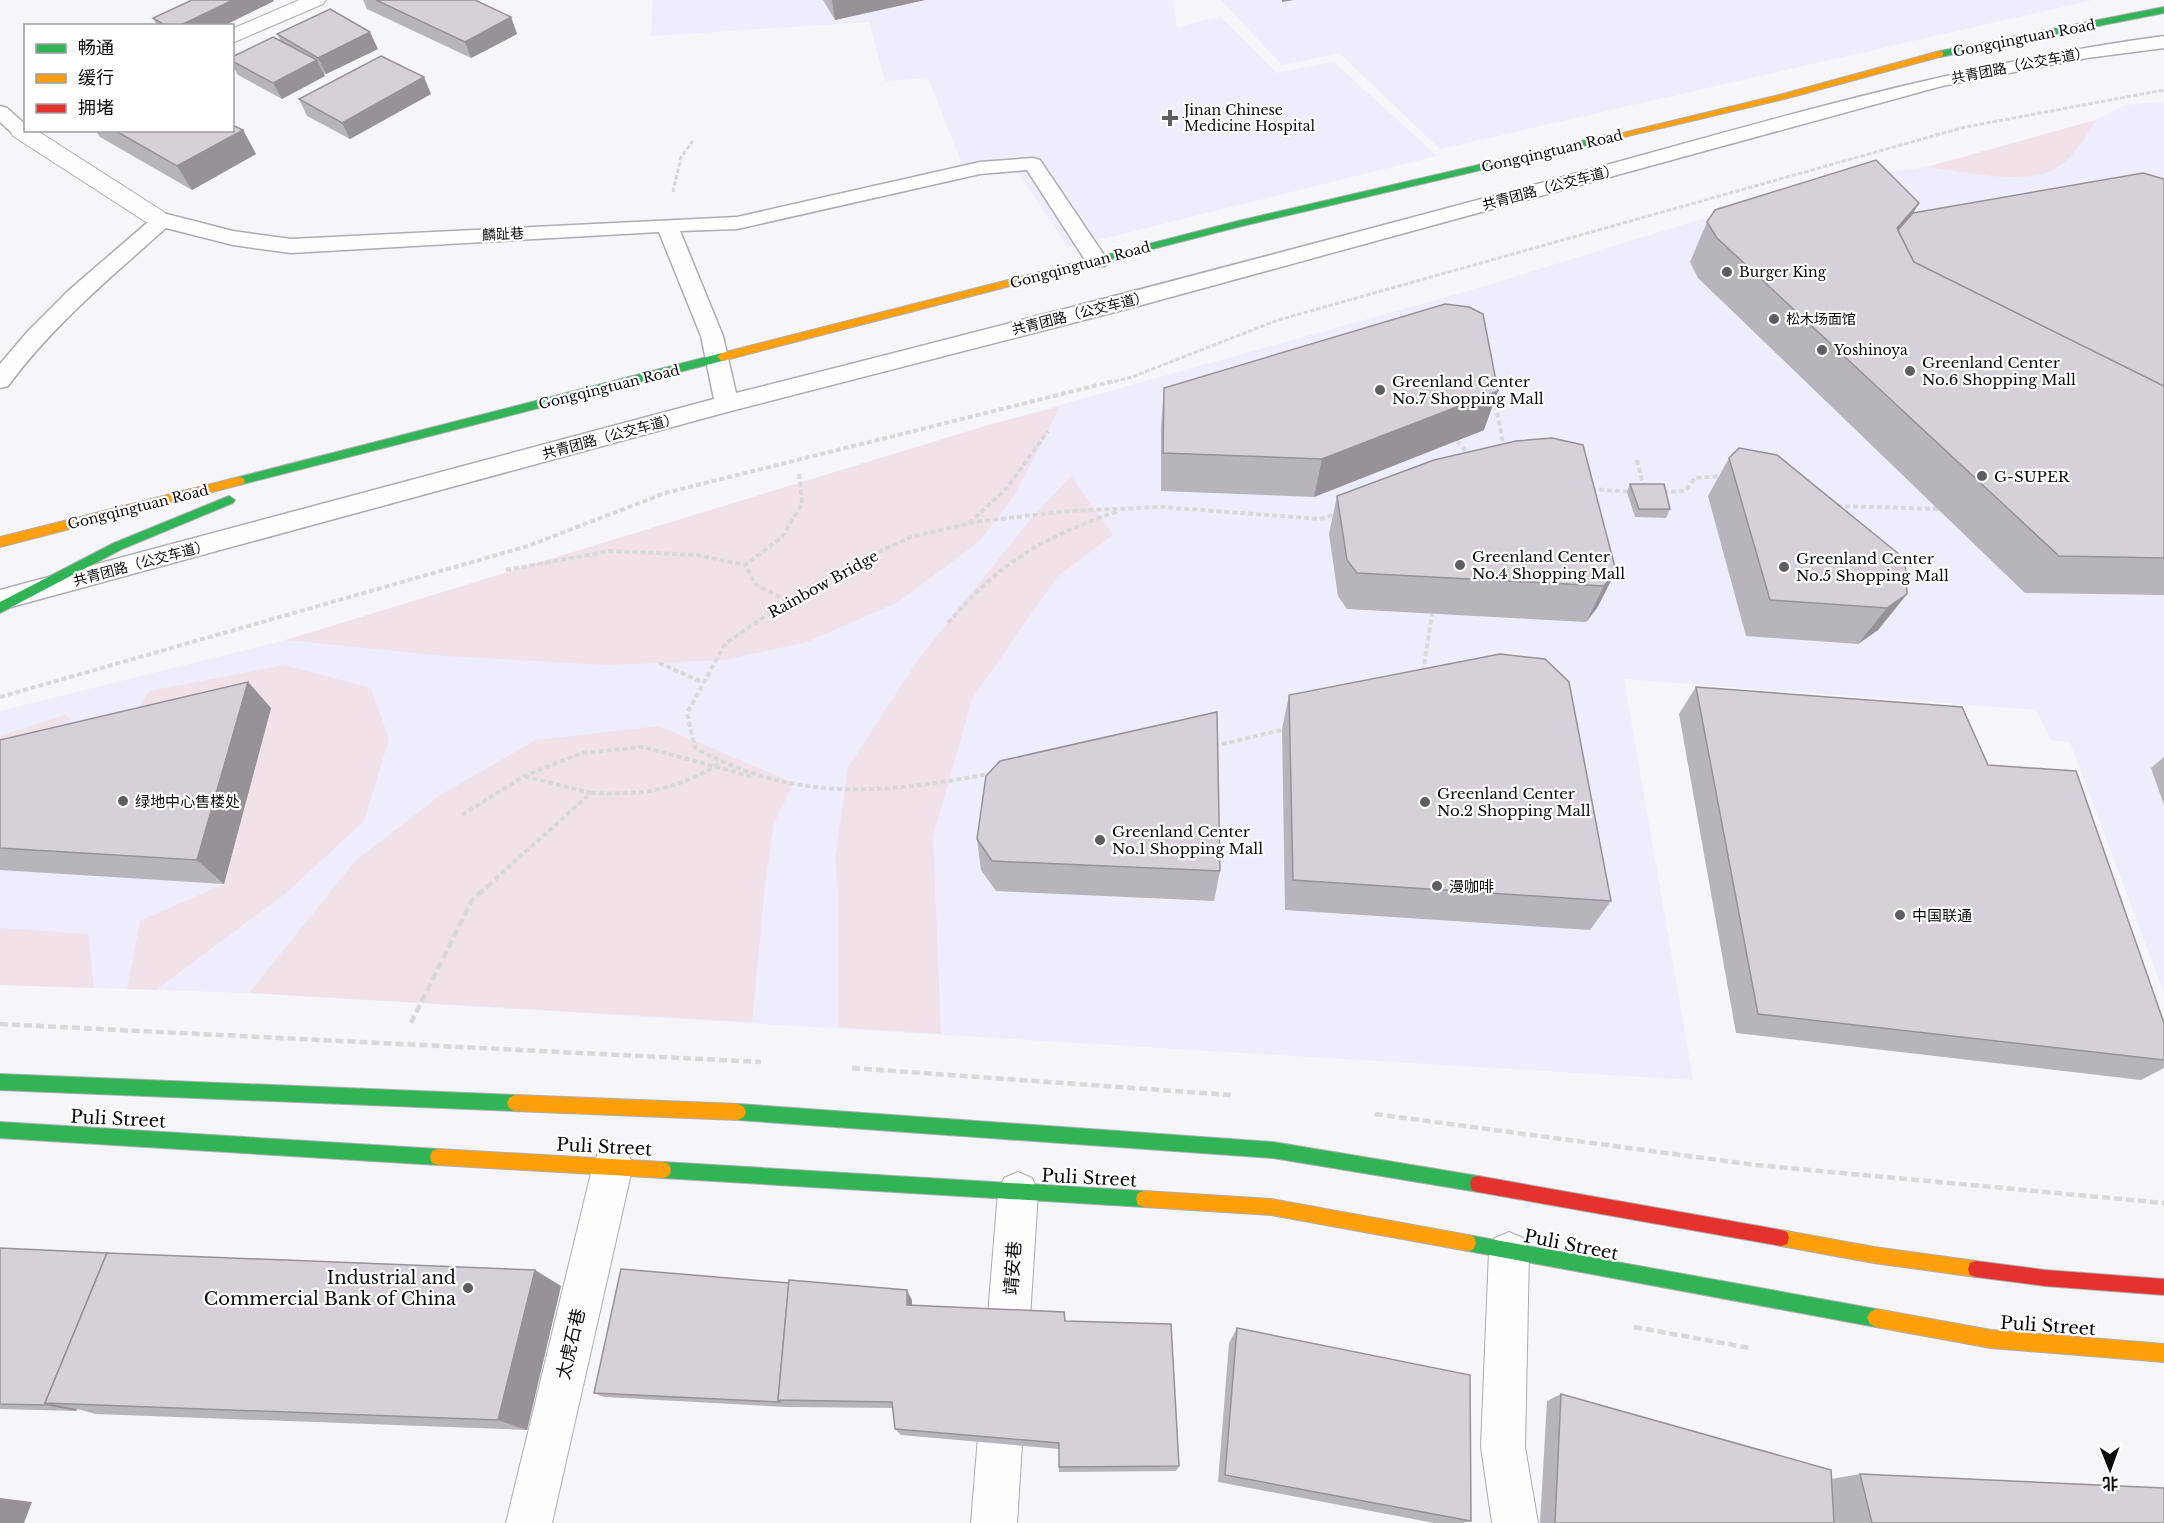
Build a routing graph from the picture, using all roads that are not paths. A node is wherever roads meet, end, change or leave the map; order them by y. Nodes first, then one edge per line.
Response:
1 (316, 0) edge
2 (2164, 10) edge
3 (234, 36) edge
4 (2164, 42) edge
5 (0, 112) edge
6 (15, 133) edge
7 (158, 219) junction
8 (667, 225) junction
9 (1097, 261) junction
10 (717, 359) junction
11 (0, 380) edge
12 (727, 404) junction
13 (337, 455) junction
14 (0, 542) edge
15 (28, 593) junction
16 (0, 600) edge
17 (0, 608) edge
18 (0, 1082) edge
19 (0, 1130) edge
20 (613, 1165) junction
21 (1018, 1192) junction
22 (1509, 1252) junction
23 (2164, 1287) edge
24 (2164, 1353) edge
25 (529, 1523) edge
26 (994, 1523) edge
27 (1515, 1523) edge

1 - 3 street
2 - 9 street, Gongqingtuan Road
4 - 12 lane, 共青团路（公交车道）
5 - 6 lane
6 - 7 street
7 - 8 lane, 麟趾巷
7 - 11 lane
8 - 9 lane, 麟趾巷
8 - 10 lane
9 - 10 street, Gongqingtuan Road
10 - 12 lane
10 - 13 street, Gongqingtuan Road
12 - 15 lane, 共青团路（公交车道）
13 - 14 street, Gongqingtuan Road
13 - 15 street
15 - 16 lane, 共青团路（公交车道）
15 - 17 street
18 - 23 street, Puli Street
19 - 20 street, Puli Street
20 - 21 street, Puli Street
20 - 25 street, 太虎石巷
21 - 22 street, Puli Street
21 - 26 street, 靖安巷
22 - 24 street, Puli Street
22 - 27 street

